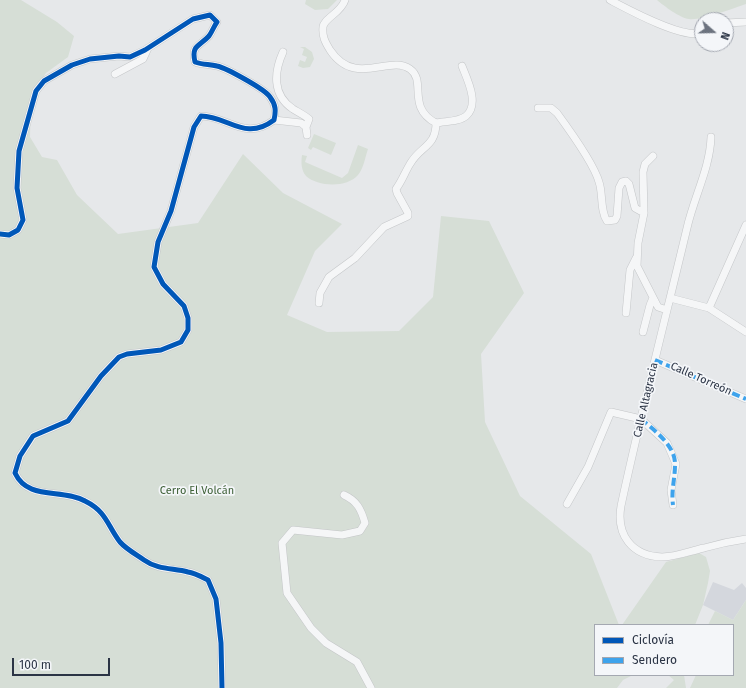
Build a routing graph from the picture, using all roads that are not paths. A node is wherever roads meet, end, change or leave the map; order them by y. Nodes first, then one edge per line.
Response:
1 (345, 0) edge
2 (610, 0) edge
3 (746, 22) edge
4 (734, 23) edge
5 (694, 33) edge
6 (148, 48) junction
7 (283, 52) dead end
8 (462, 66) dead end
9 (115, 74) dead end
10 (538, 108) dead end
11 (274, 120) junction
12 (436, 123) junction
13 (306, 127) junction
14 (307, 135) dead end
15 (711, 137) dead end
16 (653, 156) dead end
17 (644, 213) junction
18 (746, 225) edge
19 (0, 234) edge
20 (636, 258) junction
21 (653, 298) junction
22 (670, 298) junction
23 (319, 303) dead end
24 (709, 308) junction
25 (667, 310) junction
26 (626, 313) dead end
27 (643, 332) dead end
28 (746, 332) edge
29 (655, 360) junction
30 (746, 399) edge
31 (641, 419) junction
32 (344, 495) dead end
33 (567, 504) dead end
34 (673, 505) dead end
35 (746, 539) edge
36 (222, 688) edge
37 (371, 688) edge

1 - 12 street
2 - 5 street
3 - 4 street
6 - 9 street
6 - 11 street
6 - 19 street
7 - 13 street
8 - 12 street
10 - 17 street
11 - 13 street
11 - 36 street
12 - 23 street
13 - 14 street
15 - 22 street, Calle Altagracia
16 - 17 street
17 - 20 street
18 - 24 street
20 - 21 street
20 - 26 street
21 - 25 street
21 - 27 street
22 - 24 street
22 - 25 street, Calle Altagracia
24 - 28 street
25 - 29 street, Calle Altagracia
29 - 30 street, Calle Torreón
29 - 31 street, Calle Altagracia
31 - 33 street
31 - 34 street
31 - 35 street, Calle Altagracia
32 - 37 street

